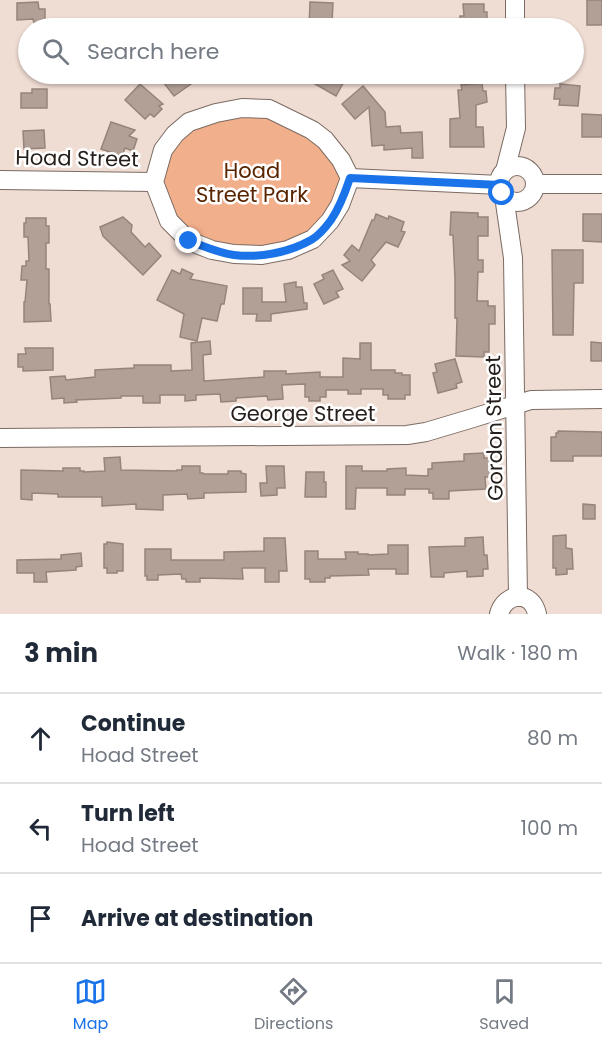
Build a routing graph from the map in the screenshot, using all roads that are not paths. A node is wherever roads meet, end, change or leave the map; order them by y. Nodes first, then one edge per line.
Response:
1 (515, 0) edge
2 (515, 18) edge
3 (515, 84) edge
4 (516, 128) junction
5 (350, 178) junction
6 (0, 180) edge
7 (154, 182) junction
8 (503, 184) junction
9 (530, 184) junction
10 (602, 184) edge
11 (513, 258) junction
12 (602, 399) edge
13 (516, 404) junction
14 (0, 438) edge
15 (518, 597) junction
16 (499, 614) edge
17 (537, 614) edge

1 - 2 street
3 - 4 street, Gordon Street
4 - 8 street, Gordon Street
4 - 9 street, Gordon Street
5 - 7 street, Hoad Street
5 - 7 street, Hoad Street
5 - 8 street
6 - 7 street, Hoad Street
8 - 9 street
8 - 9 street
8 - 11 street, Gordon Street
9 - 10 street
9 - 11 street, Gordon Street
11 - 13 street, Gordon Street
12 - 13 street, George Street
13 - 14 street, George Street
13 - 15 street, Gordon Street
15 - 16 street
15 - 17 street

